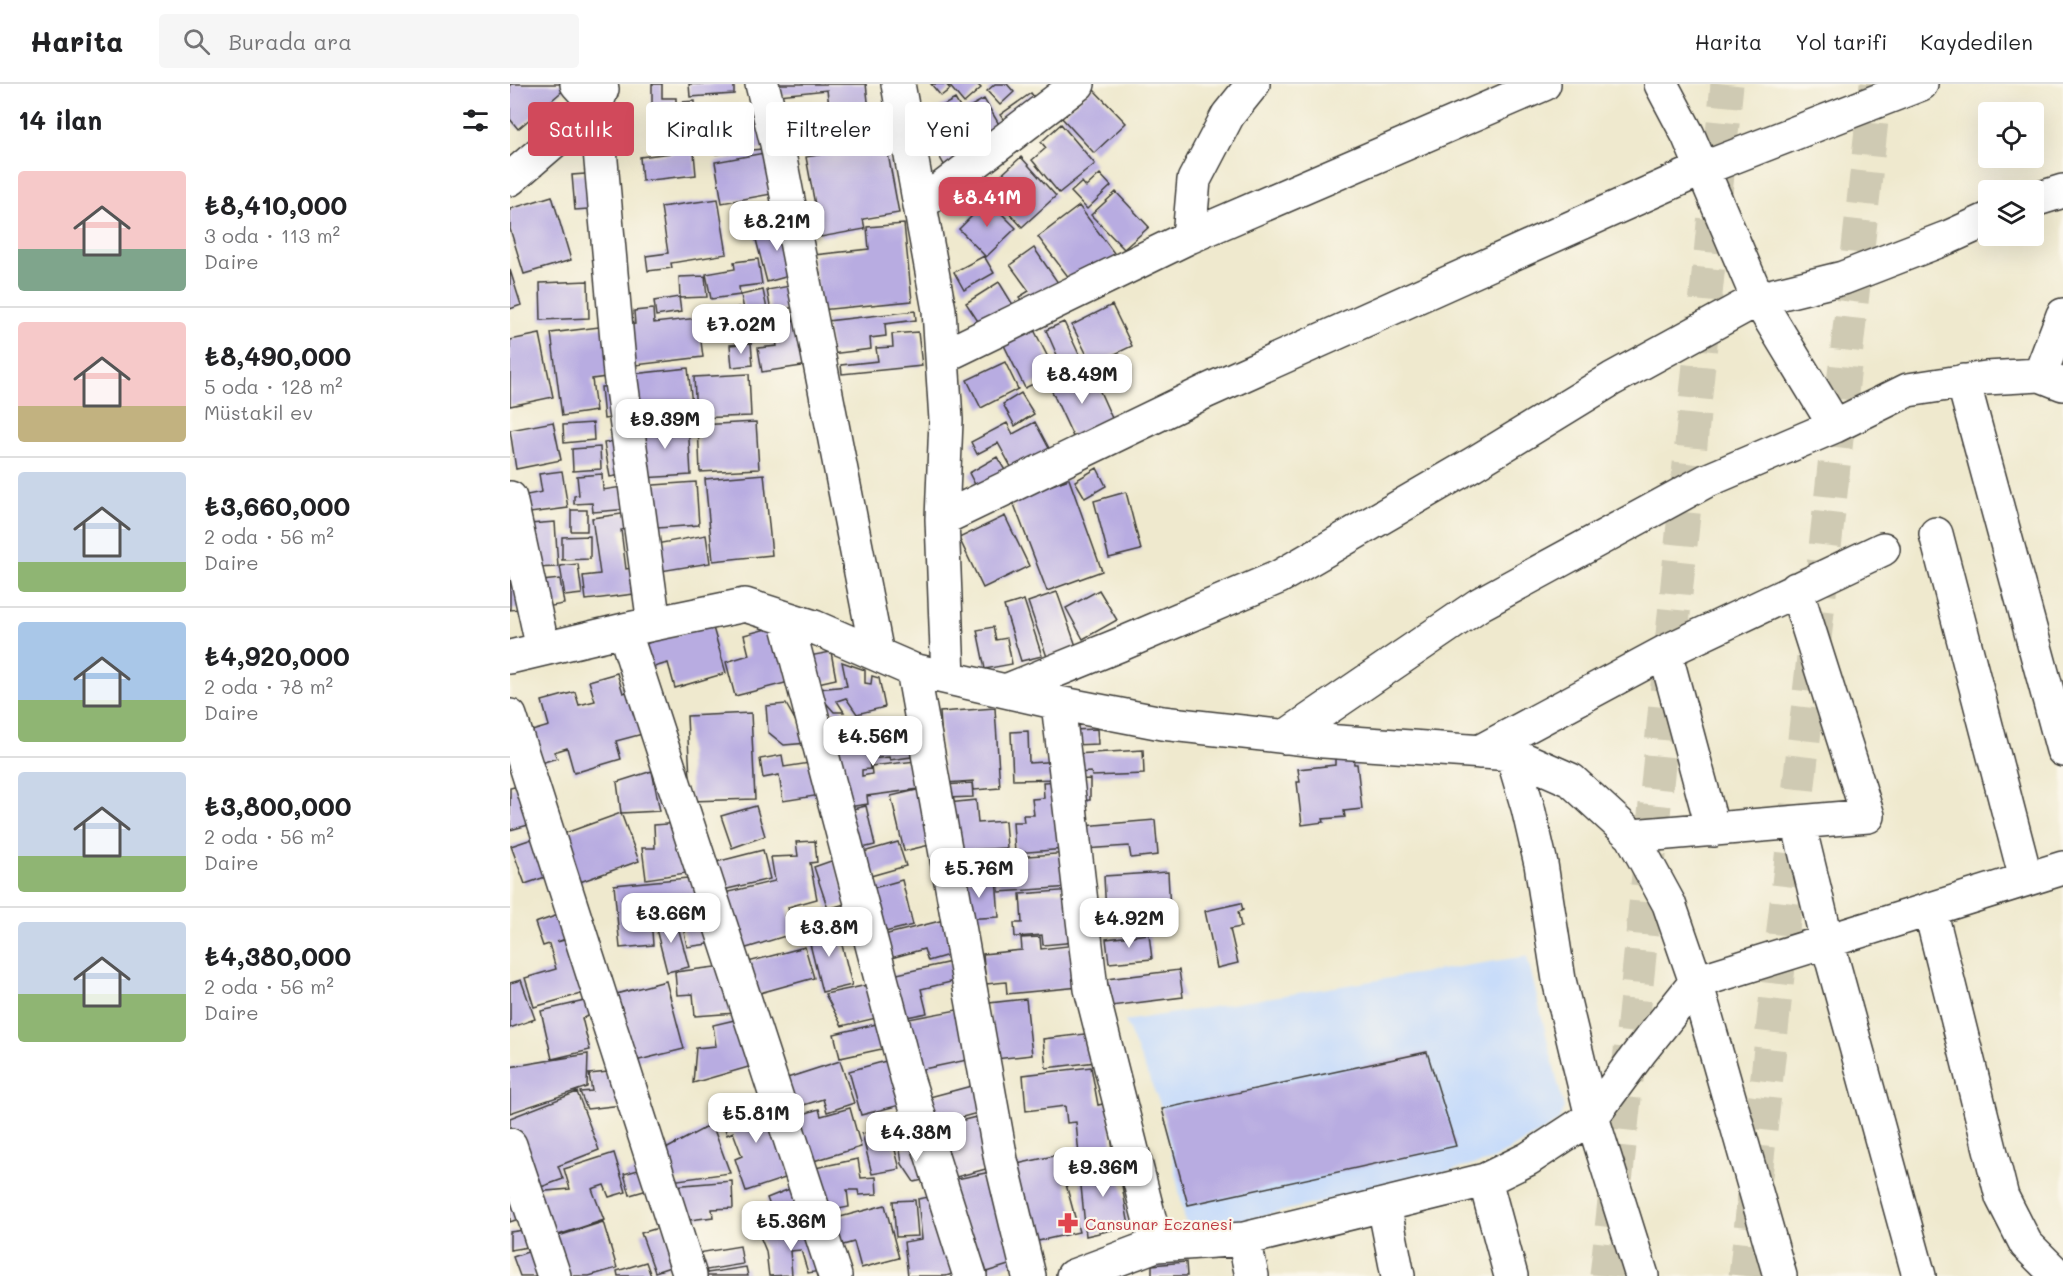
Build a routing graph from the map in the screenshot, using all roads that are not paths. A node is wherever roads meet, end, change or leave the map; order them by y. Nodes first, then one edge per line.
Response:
1 (762, 84) edge
2 (898, 84) edge
3 (1078, 84) edge
4 (1253, 84) edge
5 (1544, 84) edge
6 (1661, 84) edge
7 (1921, 84) edge
8 (592, 91) edge
9 (1702, 169) junction
10 (510, 179) edge
11 (2063, 191) edge
12 (2044, 197) edge
13 (920, 205) junction
14 (1978, 224) edge
15 (1189, 237) junction
16 (1758, 299) junction
17 (2063, 315) edge
18 (942, 357) junction
19 (2051, 380) edge
20 (1963, 381) junction
21 (1835, 426) junction
22 (510, 498) edge
23 (942, 519) junction
24 (1936, 534) dead end
25 (1883, 549) dead end
26 (1796, 589) junction
27 (786, 618) junction
28 (639, 627) junction
29 (543, 649) junction
30 (1665, 652) junction
31 (877, 654) junction
32 (510, 657) edge
33 (913, 670) junction
34 (948, 677) junction
35 (1008, 690) junction
36 (1058, 702) junction
37 (510, 717) edge
38 (1286, 737) junction
39 (2063, 750) edge
40 (1479, 752) junction
41 (1512, 754) junction
42 (1798, 822) junction
43 (1713, 830) junction
44 (1632, 836) junction
45 (2063, 868) edge
46 (2026, 879) junction
47 (1930, 909) junction
48 (1827, 941) junction
49 (1696, 982) junction
50 (1592, 1117) junction
51 (510, 1145) edge
52 (1485, 1180) junction
53 (1384, 1205) junction
54 (1244, 1239) junction
55 (1142, 1258) edge
56 (554, 1276) edge
57 (690, 1276) edge
58 (835, 1276) edge
59 (970, 1276) edge
60 (1029, 1276) edge
61 (1073, 1276) edge
62 (1252, 1276) edge
63 (1398, 1276) edge
64 (1511, 1276) edge
65 (1642, 1276) edge
66 (1780, 1276) edge
67 (1919, 1276) edge
68 (2058, 1276) edge

1 - 31 street
2 - 13 street
3 - 13 street
4 - 15 street
5 - 15 street
6 - 9 street
7 - 9 street
8 - 10 street
8 - 28 street
9 - 16 street
9 - 23 street
11 - 12 street
13 - 18 street
14 - 16 street
15 - 18 street
16 - 21 street
16 - 35 street
17 - 19 street
18 - 23 street
19 - 20 street
20 - 21 street
20 - 39 street
21 - 38 street
22 - 29 street
23 - 34 street
24 - 46 street
25 - 26 street
26 - 30 street
26 - 42 street
27 - 28 street
27 - 31 street
27 - 59 street
28 - 29 street
28 - 58 street
29 - 32 street
30 - 40 street
30 - 43 street
31 - 33 street
33 - 34 street
33 - 60 street
34 - 35 street
35 - 36 street
36 - 38 street
36 - 55 street
37 - 57 street
38 - 40 street
40 - 41 street
41 - 44 street
41 - 50 street
42 - 43 street
42 - 48 street
43 - 44 street
44 - 49 street
45 - 46 street
46 - 47 street
47 - 48 street
47 - 68 street
48 - 49 street
48 - 67 street
49 - 50 street
49 - 66 street
50 - 52 street
50 - 65 street
51 - 56 street
52 - 53 street
52 - 64 street
53 - 54 street
53 - 63 street
54 - 55 street
54 - 62 street
55 - 61 street

